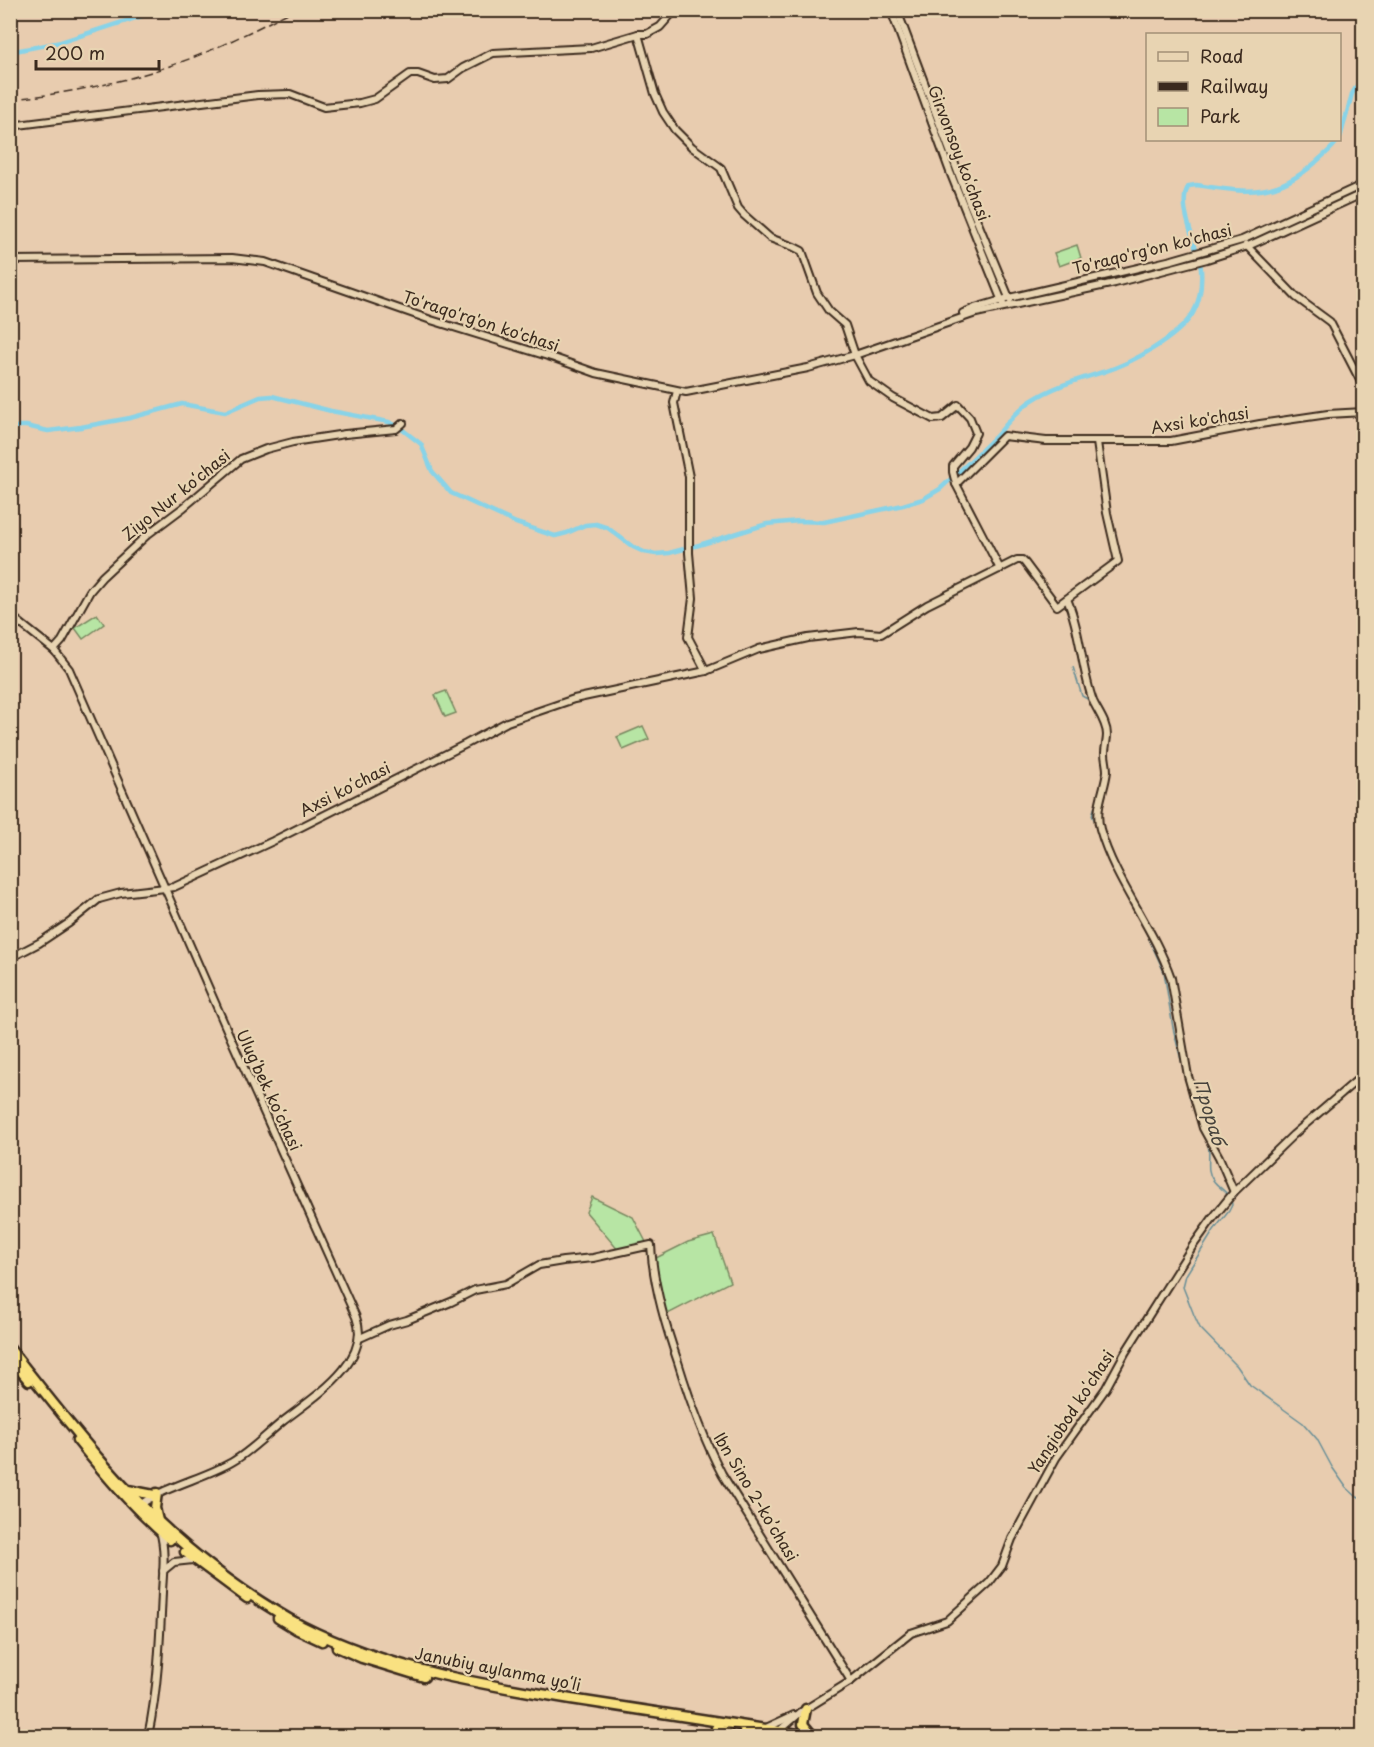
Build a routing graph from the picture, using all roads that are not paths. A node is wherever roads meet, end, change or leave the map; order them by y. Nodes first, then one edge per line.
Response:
1 (675, 10) edge
2 (891, 10) edge
3 (897, 10) edge
4 (638, 34) junction
5 (10, 126) edge
6 (1364, 184) edge
7 (1364, 193) edge
8 (1242, 240) junction
9 (1248, 246) junction
10 (10, 260) edge
11 (1010, 301) junction
12 (1003, 303) junction
13 (855, 355) junction
14 (1364, 388) edge
15 (677, 391) junction
16 (1364, 412) edge
17 (403, 423) dead end
18 (1097, 442) junction
19 (956, 483) junction
20 (1000, 569) junction
21 (1067, 600) junction
22 (10, 615) edge
23 (54, 650) junction
24 (706, 671) junction
25 (166, 888) junction
26 (10, 958) edge
27 (1364, 1074) edge
28 (1234, 1192) junction
29 (360, 1338) junction
30 (10, 1349) edge
31 (10, 1359) edge
32 (126, 1489) junction
33 (155, 1494) junction
34 (140, 1505) junction
35 (159, 1526) junction
36 (194, 1560) junction
37 (163, 1571) junction
38 (852, 1681) junction
39 (804, 1711) junction
40 (716, 1728) junction
41 (758, 1734) edge
42 (775, 1735) edge
43 (148, 1737) edge
44 (730, 1737) edge
45 (812, 1737) edge

1 - 4 street
2 - 12 street, Girvonsoy koʻchasi
3 - 11 street, Girvonsoy koʻchasi
4 - 5 street
4 - 13 street
6 - 8 street, To'raqo'rg'on ko'chasi
7 - 9 street, To'raqo'rg'on ko'chasi
8 - 9 street
8 - 11 street, To'raqo'rg'on ko'chasi
9 - 11 street, To'raqo'rg'on ko'chasi
9 - 14 street
10 - 15 street, To'raqo'rg'on ko'chasi
11 - 12 street, To'raqo'rg'on ko'chasi
12 - 13 street, To'raqo'rg'on ko'chasi
13 - 15 street, To'raqo'rg'on ko'chasi
13 - 19 street
15 - 24 street
16 - 18 street, Axsi ko'chasi
17 - 23 street, Ziyo Nur koʻchasi
18 - 19 street, Axsi ko'chasi
18 - 21 street
19 - 20 street
20 - 21 street, Axsi koʻchasi
20 - 24 street, Axsi koʻchasi
21 - 28 street
22 - 23 street, Ulugʻbek koʻchasi
23 - 25 street, Ulugʻbek koʻchasi
24 - 25 street, Axsi koʻchasi
25 - 26 street, Axsi koʻchasi
25 - 29 street, Ulugʻbek koʻchasi
27 - 28 street, Yangiobod koʻchasi
28 - 38 street, Yangiobod koʻchasi
29 - 33 street
29 - 38 street, Ibn Sino 2-koʼchasi
30 - 32 highway, Janubiy aylanma yoʻli
31 - 35 highway, Janubiy aylanma yoʻli
32 - 33 highway
32 - 34 highway, Janubiy aylanma yoʻli
33 - 34 street
33 - 35 highway
34 - 35 highway, Janubiy aylanma yoʻli
35 - 36 highway, Janubiy aylanma yoʻli
35 - 37 street
35 - 41 highway, Janubiy aylanma yoʻli
36 - 37 street
36 - 40 highway, Janubiy aylanma yoʻli
37 - 43 street
38 - 39 street, Yangiobod koʻchasi
39 - 41 street
39 - 42 street, Yangiobod koʻchasi
39 - 45 highway
40 - 41 highway, Janubiy aylanma yoʻli
40 - 44 highway
41 - 42 highway, Janubiy aylanma yoʻli
42 - 45 highway, Janubiy aylanma yoʻli

